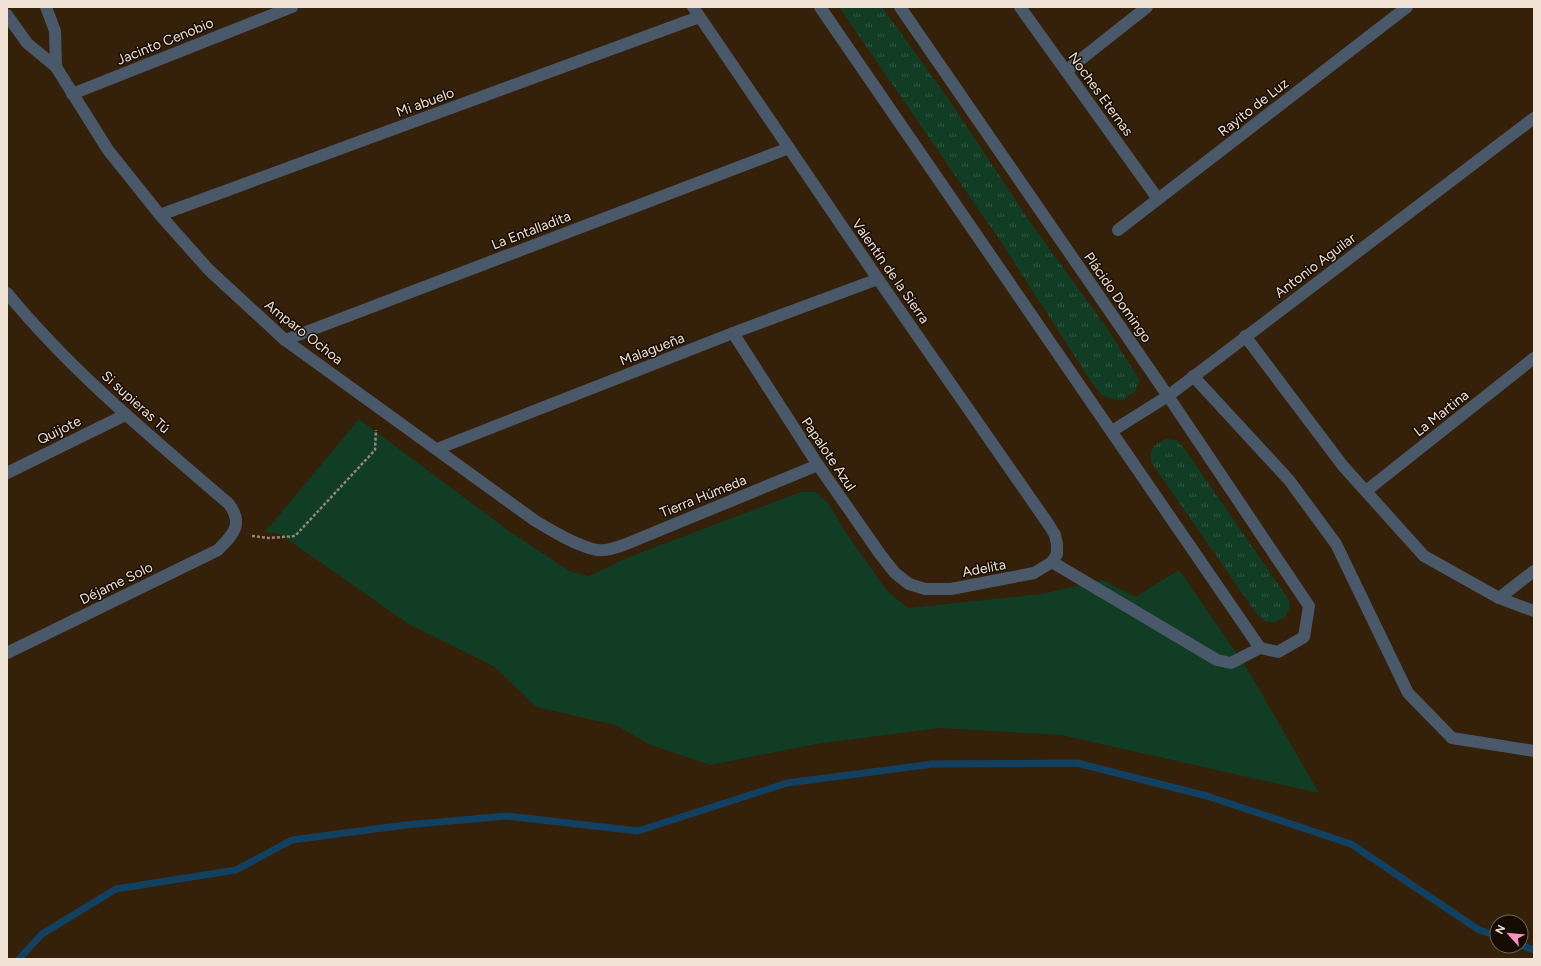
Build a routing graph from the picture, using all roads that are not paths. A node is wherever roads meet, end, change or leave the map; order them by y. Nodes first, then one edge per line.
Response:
1 (46, 7) edge
2 (292, 7) edge
3 (820, 7) edge
4 (900, 7) edge
5 (1020, 7) edge
6 (1148, 7) edge
7 (1407, 7) edge
8 (696, 12) edge
9 (7, 15) edge
10 (56, 67) junction
11 (1066, 71) junction
12 (72, 94) junction
13 (1534, 118) edge
14 (789, 148) junction
15 (1158, 199) junction
16 (160, 215) junction
17 (1118, 230) dead end
18 (878, 279) junction
19 (7, 294) edge
20 (733, 334) junction
21 (1245, 336) junction
22 (285, 340) junction
23 (1534, 358) edge
24 (1193, 376) junction
25 (1168, 396) junction
26 (125, 415) junction
27 (1112, 431) junction
28 (437, 449) junction
29 (818, 465) junction
30 (7, 473) edge
31 (1366, 491) junction
32 (234, 533) joint
33 (598, 550) joint
34 (1054, 558) junction
35 (1534, 571) edge
36 (909, 584) joint
37 (1498, 598) junction
38 (1534, 611) edge
39 (1260, 648) junction
40 (7, 653) edge
41 (1534, 751) edge

1 - 10 street
2 - 12 street, Jacinto Cenobio
3 - 27 street
4 - 25 street, Plácido Domingo
5 - 11 street, Noches Eternas
6 - 11 street
7 - 15 street, Rayito de Luz
8 - 14 street, Valentín de la Sierra
8 - 16 street, Mi abuelo
9 - 10 street
10 - 12 street, Amparo Ochoa
11 - 15 street, Noches Eternas
12 - 16 street, Amparo Ochoa
13 - 21 street, Antonio Aguilar
14 - 18 street, Valentín de la Sierra
14 - 22 street, La Entalladita
15 - 17 street, Rayito de Luz
16 - 22 street, Amparo Ochoa
18 - 20 street, Malagueña
18 - 34 street, Valentín de la Sierra
19 - 26 street, Si supieras Tú
20 - 28 street, Malagueña
20 - 29 street, Papalote Azul
21 - 24 street, Antonio Aguilar
21 - 31 street
22 - 28 street, Amparo Ochoa
23 - 31 street, La Martina
24 - 25 street, Antonio Aguilar
24 - 41 street
25 - 27 street, Antonio Aguilar
25 - 39 street, Plácido Domingo
26 - 30 street, Quijote
26 - 32 street, Si supieras Tú
27 - 39 street
28 - 33 street, Amparo Ochoa
29 - 33 street, Tierra Húmeda
29 - 36 street, Papalote Azul
31 - 37 street
32 - 40 street, Déjame Solo
34 - 36 street, Adelita
34 - 39 street
35 - 37 street
37 - 38 street

